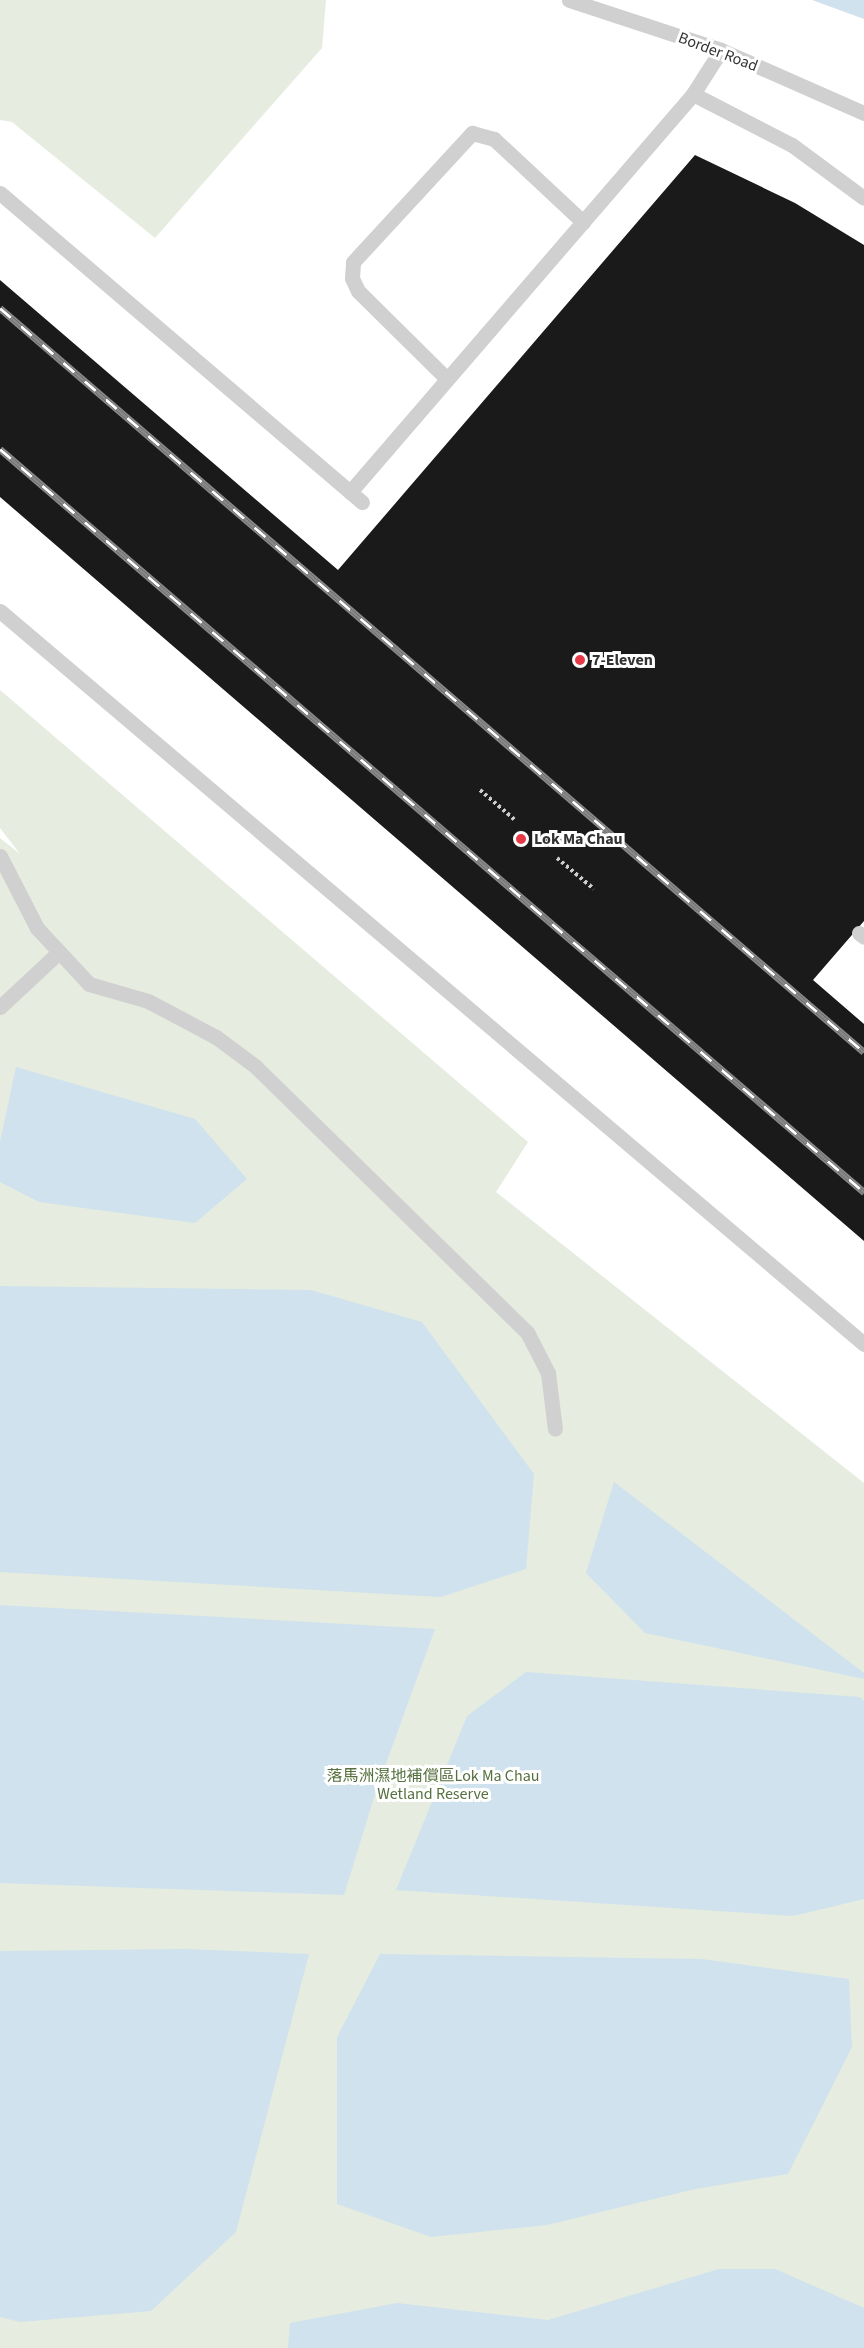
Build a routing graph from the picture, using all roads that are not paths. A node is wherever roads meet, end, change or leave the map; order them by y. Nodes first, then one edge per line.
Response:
1 (569, 0) edge
2 (721, 50) junction
3 (693, 94) junction
4 (864, 113) edge
5 (0, 193) edge
6 (864, 198) edge
7 (583, 222) junction
8 (447, 379) junction
9 (0, 611) edge
10 (0, 856) edge
11 (59, 952) junction
12 (0, 1007) edge
13 (864, 1344) edge
14 (555, 1429) dead end

1 - 2 lane, Border Road
2 - 3 lane
2 - 4 lane, Border Road
3 - 6 lane
3 - 7 lane
5 - 8 lane
7 - 8 lane
7 - 8 lane
9 - 13 lane
10 - 11 lane
11 - 12 lane
11 - 14 lane

